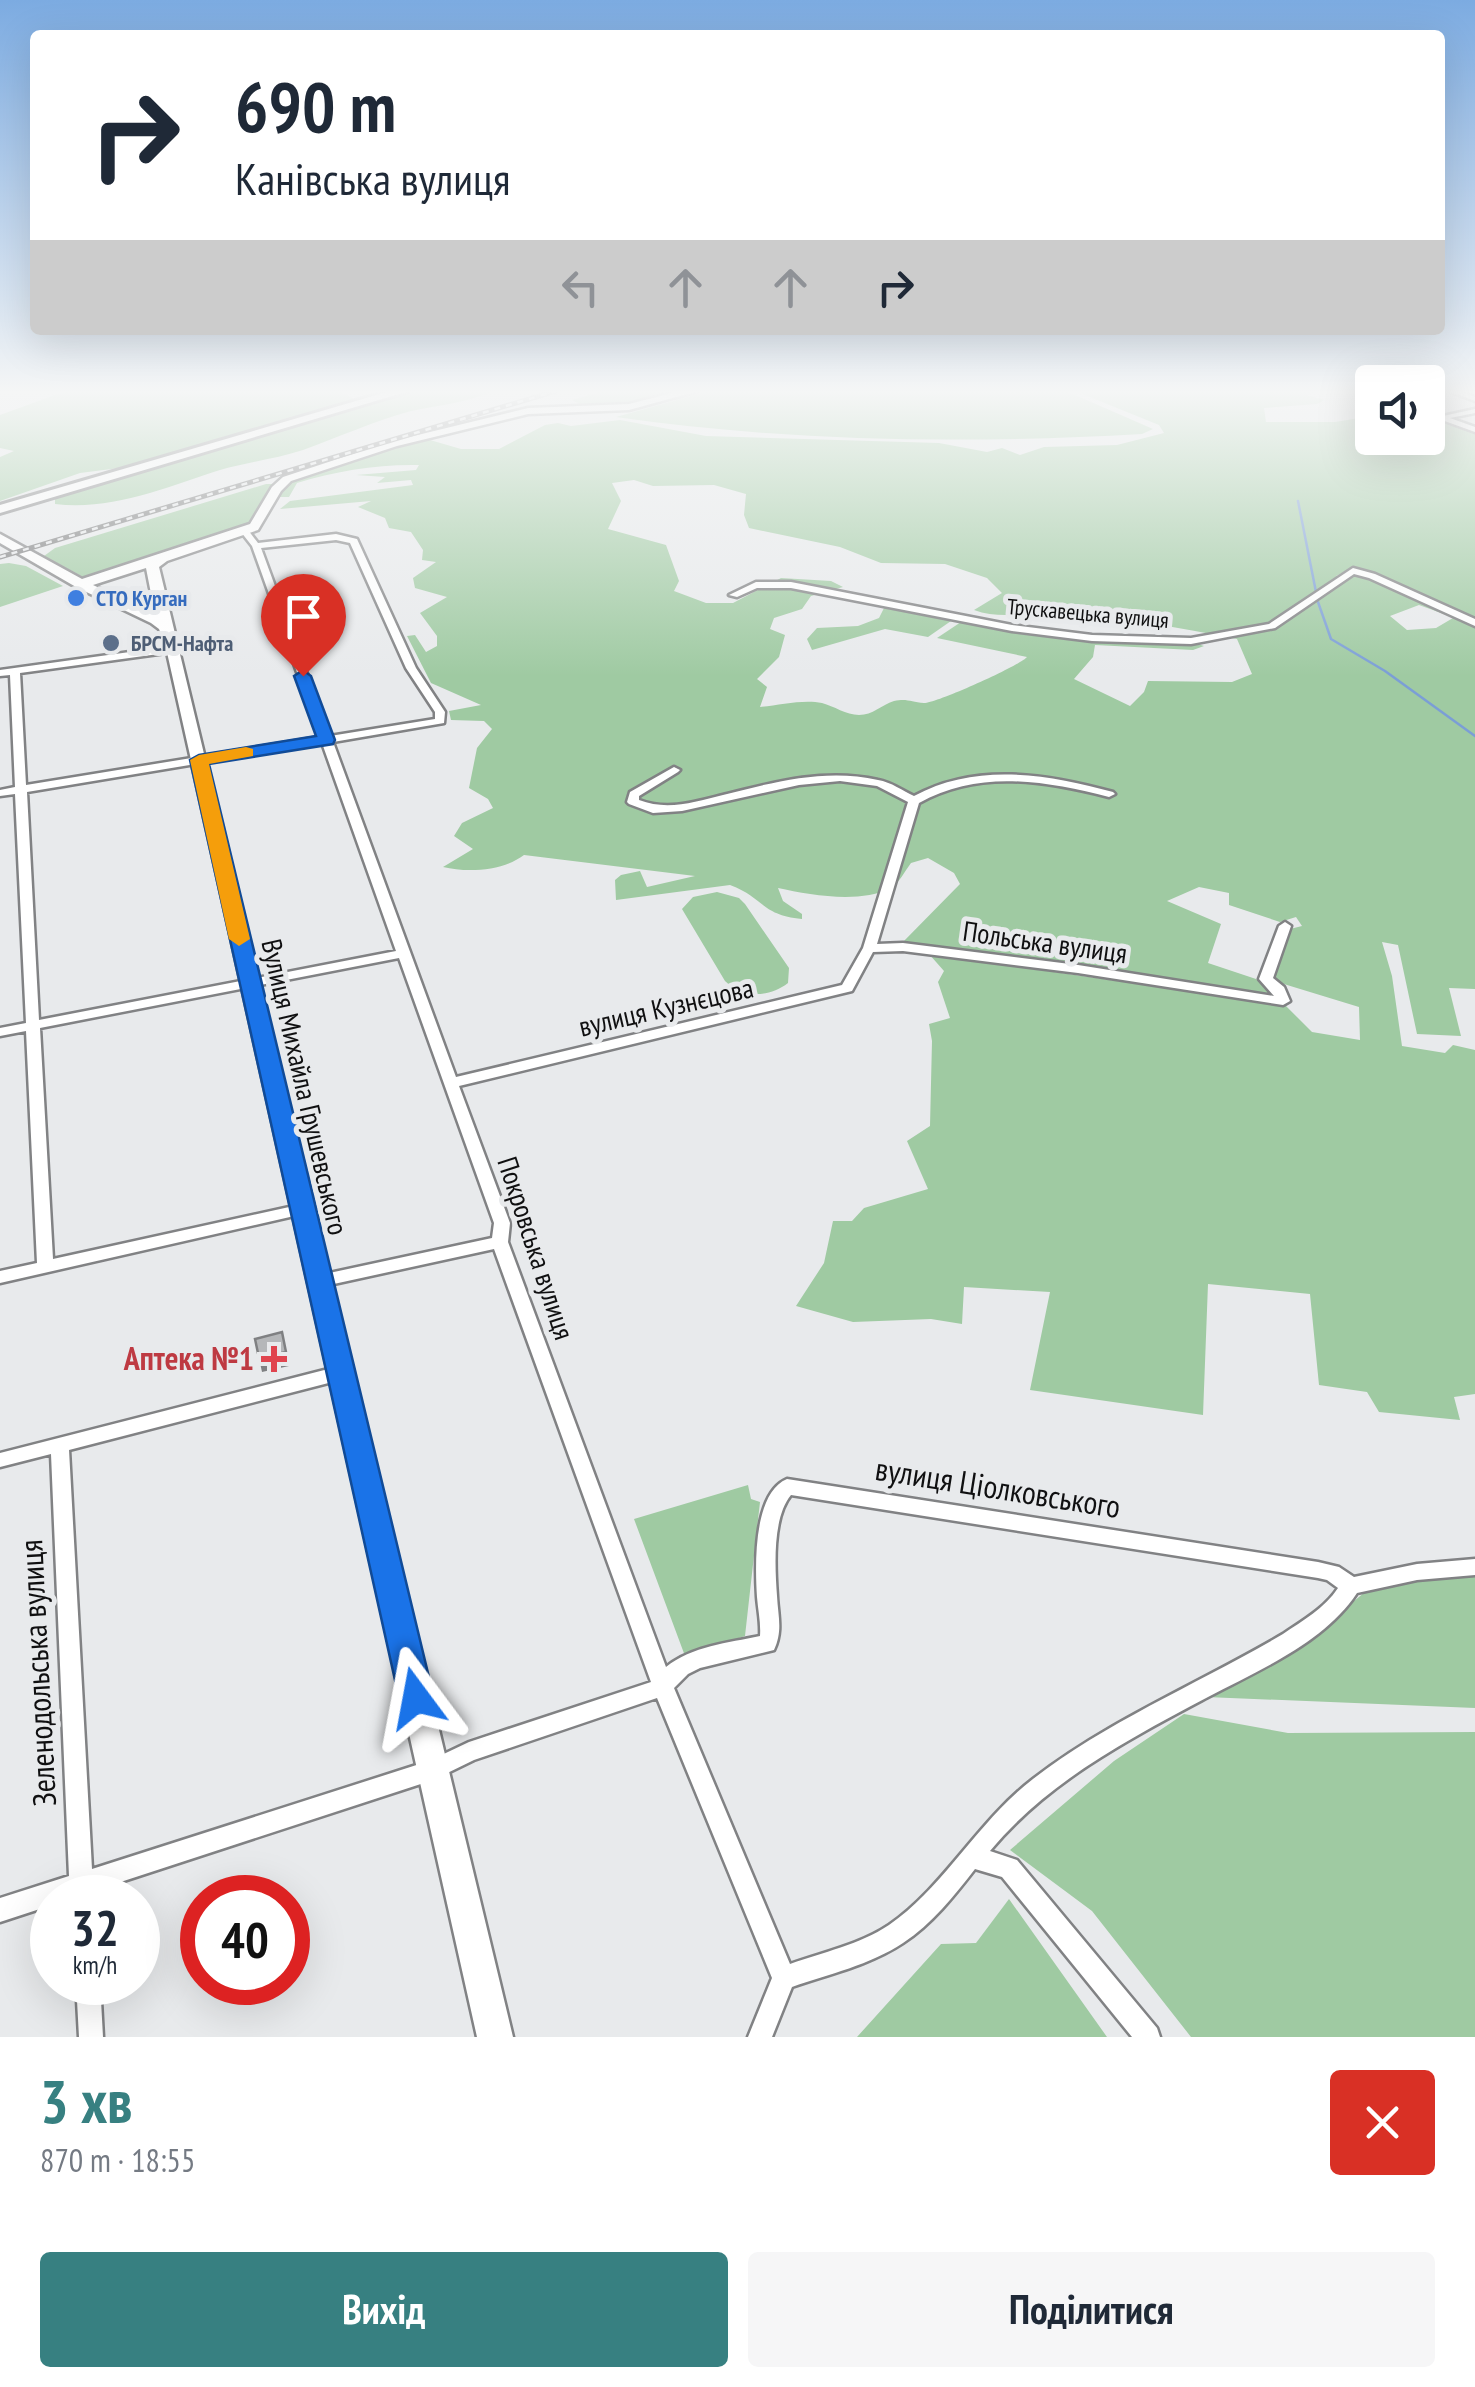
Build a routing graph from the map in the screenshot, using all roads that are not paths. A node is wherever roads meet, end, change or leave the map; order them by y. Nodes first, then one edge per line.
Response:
1 (78, 486) edge
2 (277, 486) edge
3 (0, 509) edge
4 (0, 538) edge
5 (250, 539) junction
6 (162, 558) junction
7 (82, 584) junction
8 (734, 595) dead end
9 (158, 600) junction
10 (129, 605) junction
11 (1475, 623) edge
12 (169, 638) junction
13 (8, 672) edge
14 (326, 740) junction
15 (199, 760) junction
16 (674, 770) dead end
17 (23, 789) junction
18 (0, 792) edge
19 (1110, 794) dead end
20 (914, 801) junction
21 (1286, 926) dead end
22 (868, 948) junction
23 (404, 953) junction
24 (249, 983) junction
25 (35, 1024) junction
26 (0, 1032) edge
27 (451, 1083) junction
28 (303, 1209) junction
29 (500, 1242) junction
30 (45, 1266) junction
31 (0, 1277) edge
32 (320, 1281) junction
33 (340, 1373) junction
34 (60, 1446) junction
35 (0, 1460) edge
36 (1475, 1567) edge
37 (1351, 1586) junction
38 (663, 1687) junction
39 (433, 1770) junction
40 (970, 1857) junction
41 (80, 1875) edge
42 (125, 1875) edge
43 (30, 1903) edge
44 (0, 1910) edge
45 (784, 1978) junction
46 (89, 2005) edge
47 (91, 2037) edge
48 (496, 2037) edge
49 (760, 2037) edge
50 (1148, 2037) edge

1 - 3 main road
2 - 5 street
4 - 7 street
5 - 6 street
5 - 14 street, Покровська вулиця
5 - 14 street
6 - 7 street
6 - 9 street, Вулиця Михайла Грушевського
7 - 10 street
8 - 11 street, Трускавецька вулиця
9 - 10 street
9 - 12 street, Вулиця Михайла Грушевського
10 - 12 street
12 - 13 street
12 - 15 street, Вулиця Михайла Грушевського
13 - 17 street
14 - 15 street
14 - 23 street, Покровська вулиця
15 - 17 street
15 - 24 street, Вулиця Михайла Грушевського
16 - 20 street
17 - 18 street
17 - 25 street
19 - 20 street
20 - 22 street
21 - 22 street, Польська вулиця
22 - 27 street, вулиця Кузнєцова
23 - 24 street
23 - 27 street, Покровська вулиця
24 - 25 street
24 - 28 street, Вулиця Михайла Грушевського
25 - 26 street
25 - 30 street
27 - 29 street, Покровська вулиця
28 - 30 street
28 - 32 street, Вулиця Михайла Грушевського
29 - 32 street
29 - 38 street, Покровська вулиця
30 - 31 street
32 - 33 street, Вулиця Михайла Грушевського
33 - 34 street
33 - 39 street, Вулиця Михайла Грушевського
34 - 35 street
34 - 41 street, Зеленодольська вулиця
36 - 37 street
37 - 38 street, вулиця Ціолковського
37 - 40 street
38 - 39 street
38 - 45 street, Покровська вулиця
39 - 42 street
39 - 48 street, Вулиця Михайла Грушевського
40 - 45 street
40 - 50 street
43 - 44 street
45 - 49 street
46 - 47 street

